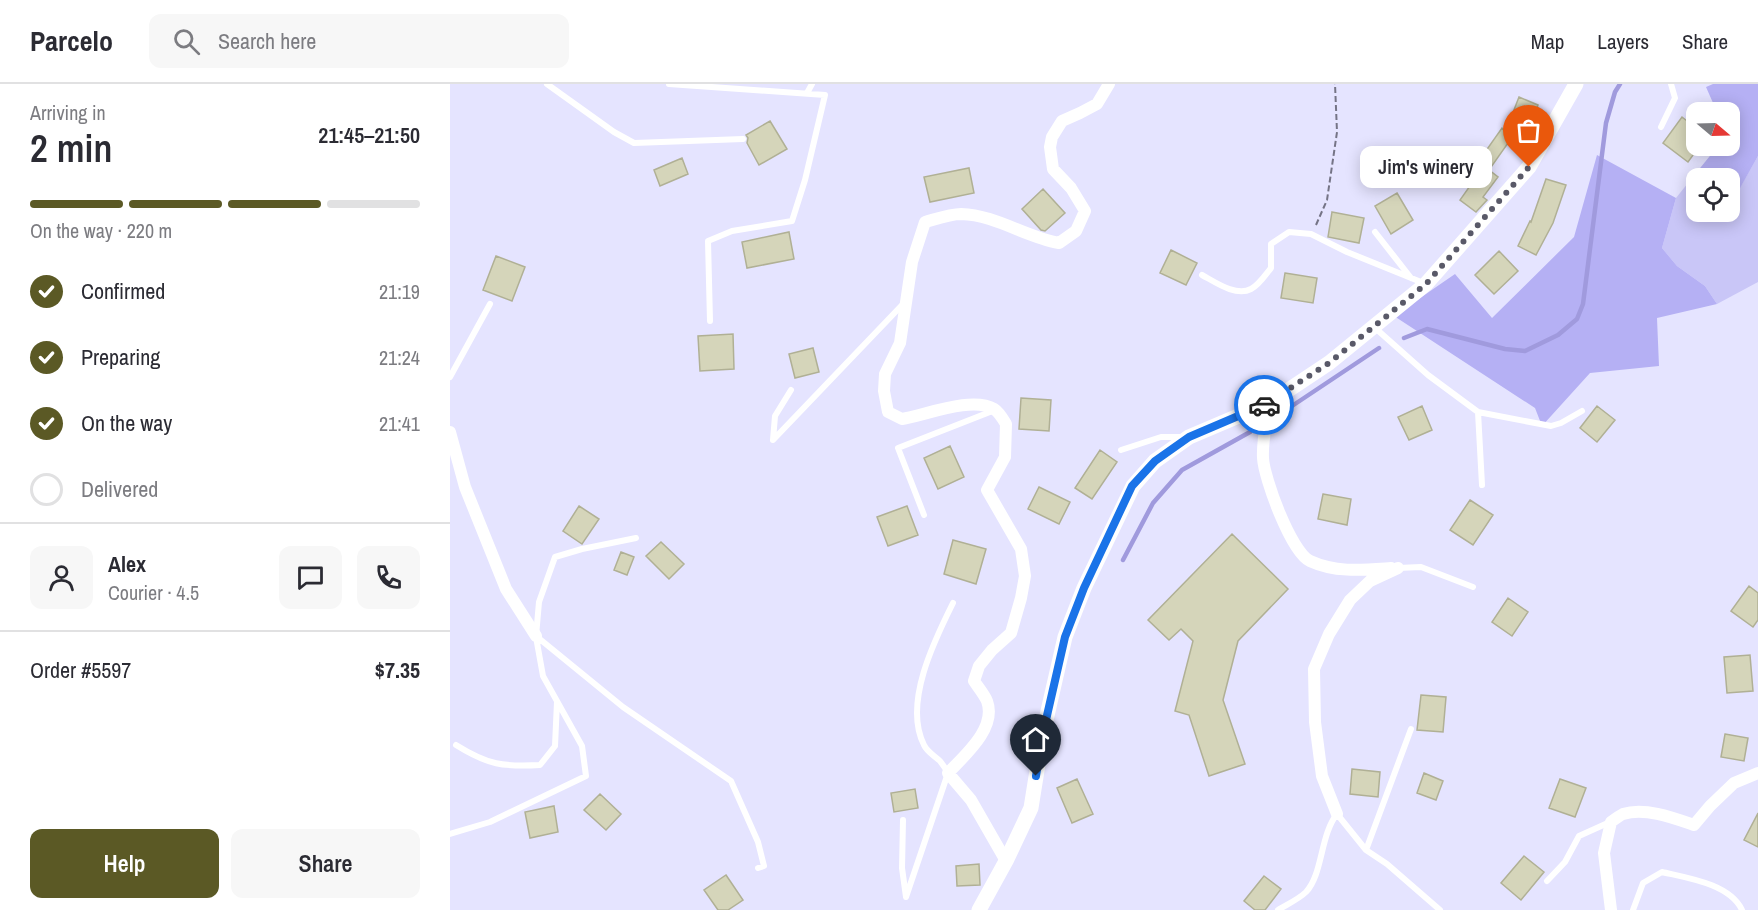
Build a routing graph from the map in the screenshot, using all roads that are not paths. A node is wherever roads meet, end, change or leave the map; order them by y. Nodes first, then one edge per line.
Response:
1 (547, 84) edge
2 (669, 84) edge
3 (812, 84) edge
4 (1109, 84) edge
5 (1576, 84) edge
6 (1671, 84) edge
7 (807, 93) junction
8 (1662, 127) dead end
9 (743, 139) dead end
10 (1375, 232) dead end
11 (1202, 275) dead end
12 (1419, 281) junction
13 (906, 300) junction
14 (490, 304) dead end
15 (710, 321) dead end
16 (1374, 327) junction
17 (450, 377) edge
18 (791, 390) dead end
19 (1269, 403) junction
20 (995, 410) junction
21 (1582, 411) dead end
22 (1478, 412) junction
23 (450, 432) edge
24 (1189, 437) junction
25 (1121, 450) dead end
26 (1482, 485) dead end
27 (924, 515) dead end
28 (636, 538) dead end
29 (1398, 568) junction
30 (1473, 587) dead end
31 (953, 603) dead end
32 (536, 636) junction
33 (557, 702) junction
34 (1411, 729) dead end
35 (456, 746) dead end
36 (948, 772) junction
37 (1758, 773) edge
38 (1337, 814) junction
39 (903, 820) dead end
40 (1611, 822) junction
41 (450, 834) edge
42 (1366, 850) junction
43 (1006, 861) junction
44 (758, 868) dead end
45 (1547, 880) dead end
46 (979, 910) edge
47 (1278, 910) edge
48 (1440, 910) edge
49 (1611, 910) edge
50 (1633, 910) edge
51 (1742, 910) edge

1 - 9 lane
2 - 7 lane
3 - 7 lane
4 - 13 street
5 - 12 street
6 - 8 lane
7 - 15 lane
10 - 12 lane
11 - 12 lane
12 - 16 street
13 - 18 lane
13 - 20 street
14 - 17 lane
16 - 19 street
16 - 22 lane
19 - 24 street
19 - 29 street
20 - 27 lane
20 - 36 street
21 - 22 lane
22 - 26 lane
23 - 32 street
24 - 25 lane
24 - 43 street
28 - 32 lane
29 - 30 lane
29 - 38 street
31 - 36 lane
32 - 33 lane
32 - 44 lane
33 - 35 lane
33 - 41 lane
34 - 42 lane
36 - 39 lane
36 - 43 street
37 - 40 street
38 - 42 lane
38 - 47 lane
40 - 45 lane
40 - 49 street
42 - 48 lane
43 - 46 street
50 - 51 lane

